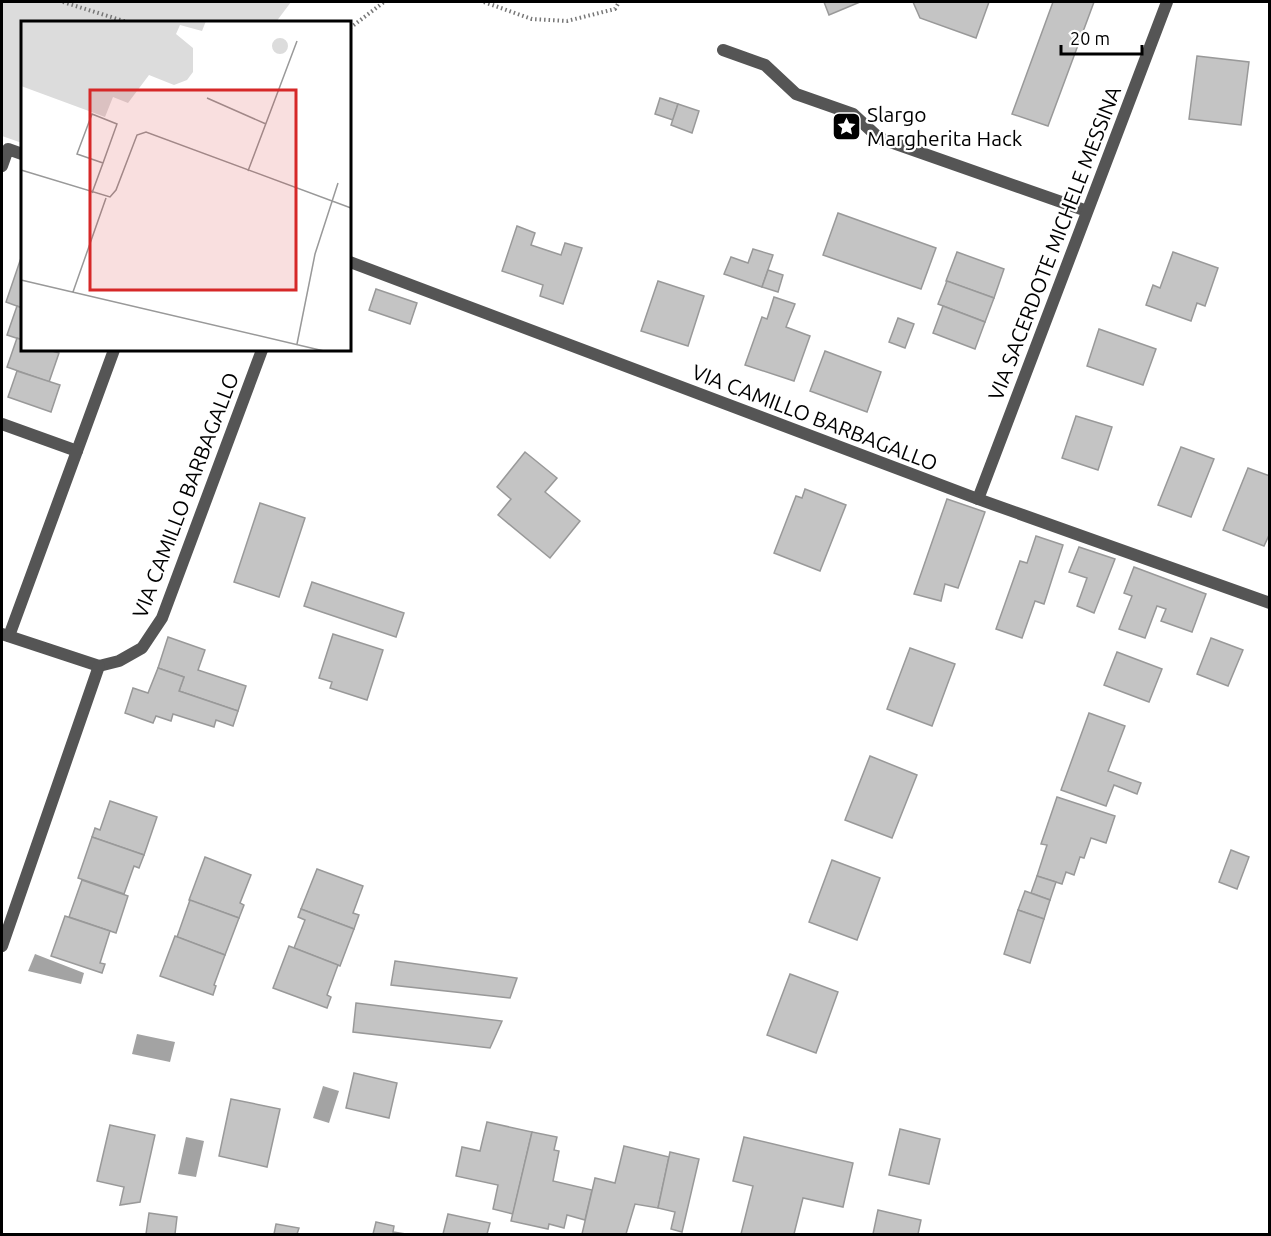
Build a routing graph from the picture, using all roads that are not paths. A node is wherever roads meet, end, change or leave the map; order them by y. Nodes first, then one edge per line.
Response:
1 (1167, 2) edge
2 (723, 50) dead end
3 (21, 154) edge
4 (2, 166) edge
5 (1087, 211) junction
6 (351, 262) edge
7 (114, 351) edge
8 (262, 351) edge
9 (2, 424) edge
10 (77, 451) junction
11 (978, 499) junction
12 (1269, 603) edge
13 (5, 635) edge
14 (99, 666) junction
15 (2, 946) edge

1 - 5 street, VIA SACERDOTE MICHELE MESSINA
2 - 5 street
3 - 4 street
5 - 11 street, VIA SACERDOTE MICHELE MESSINA
6 - 11 street, VIA CAMILLO BARBAGALLO
7 - 10 street
8 - 14 street, VIA CAMILLO BARBAGALLO
9 - 10 street
10 - 13 street
11 - 12 street, VIA CAMILLO BARBAGALLO
13 - 14 street
14 - 15 street

